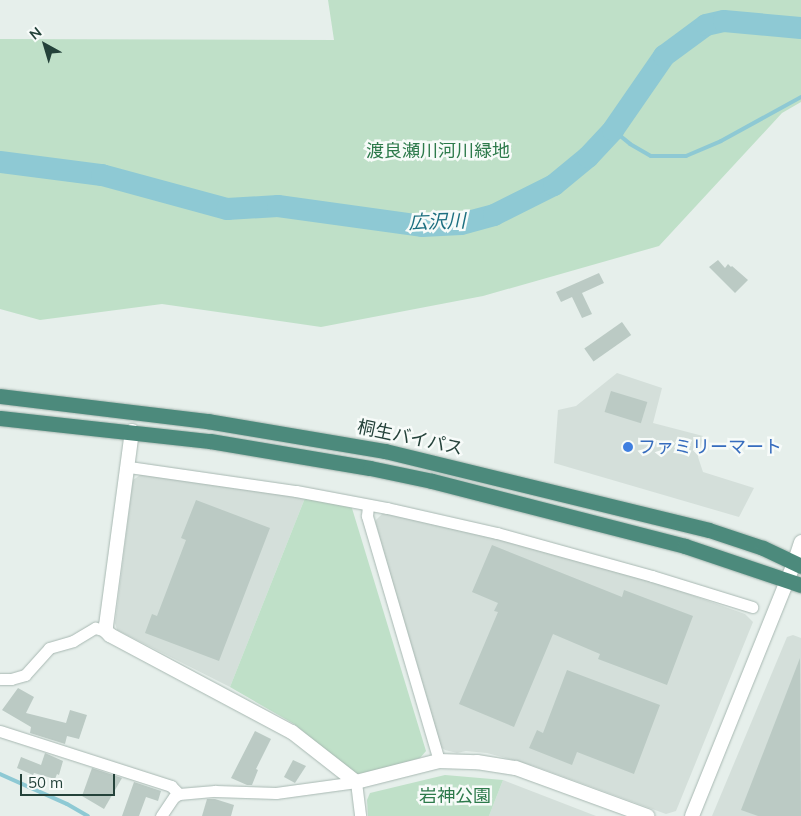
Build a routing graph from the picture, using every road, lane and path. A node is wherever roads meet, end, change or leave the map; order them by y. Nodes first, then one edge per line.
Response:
1 (0, 396) edge
2 (0, 418) edge
3 (132, 431) junction
4 (129, 467) junction
5 (368, 505) junction
6 (801, 542) edge
7 (798, 565) edge
8 (794, 583) edge
9 (752, 607) dead end
10 (106, 631) junction
11 (0, 679) edge
12 (0, 732) edge
13 (439, 761) junction
14 (356, 782) junction
15 (179, 794) junction
16 (161, 816) edge
17 (360, 816) edge
18 (647, 816) edge
19 (692, 816) edge

1 - 7 highway, 桐生バイパス
2 - 3 highway
3 - 4 street
3 - 8 highway
4 - 5 street
4 - 10 street
5 - 9 street
5 - 13 street
6 - 7 street
7 - 8 street
8 - 19 street
10 - 11 street
10 - 14 street
12 - 15 street
13 - 14 street
13 - 18 street
14 - 15 street
14 - 17 street
15 - 16 street

